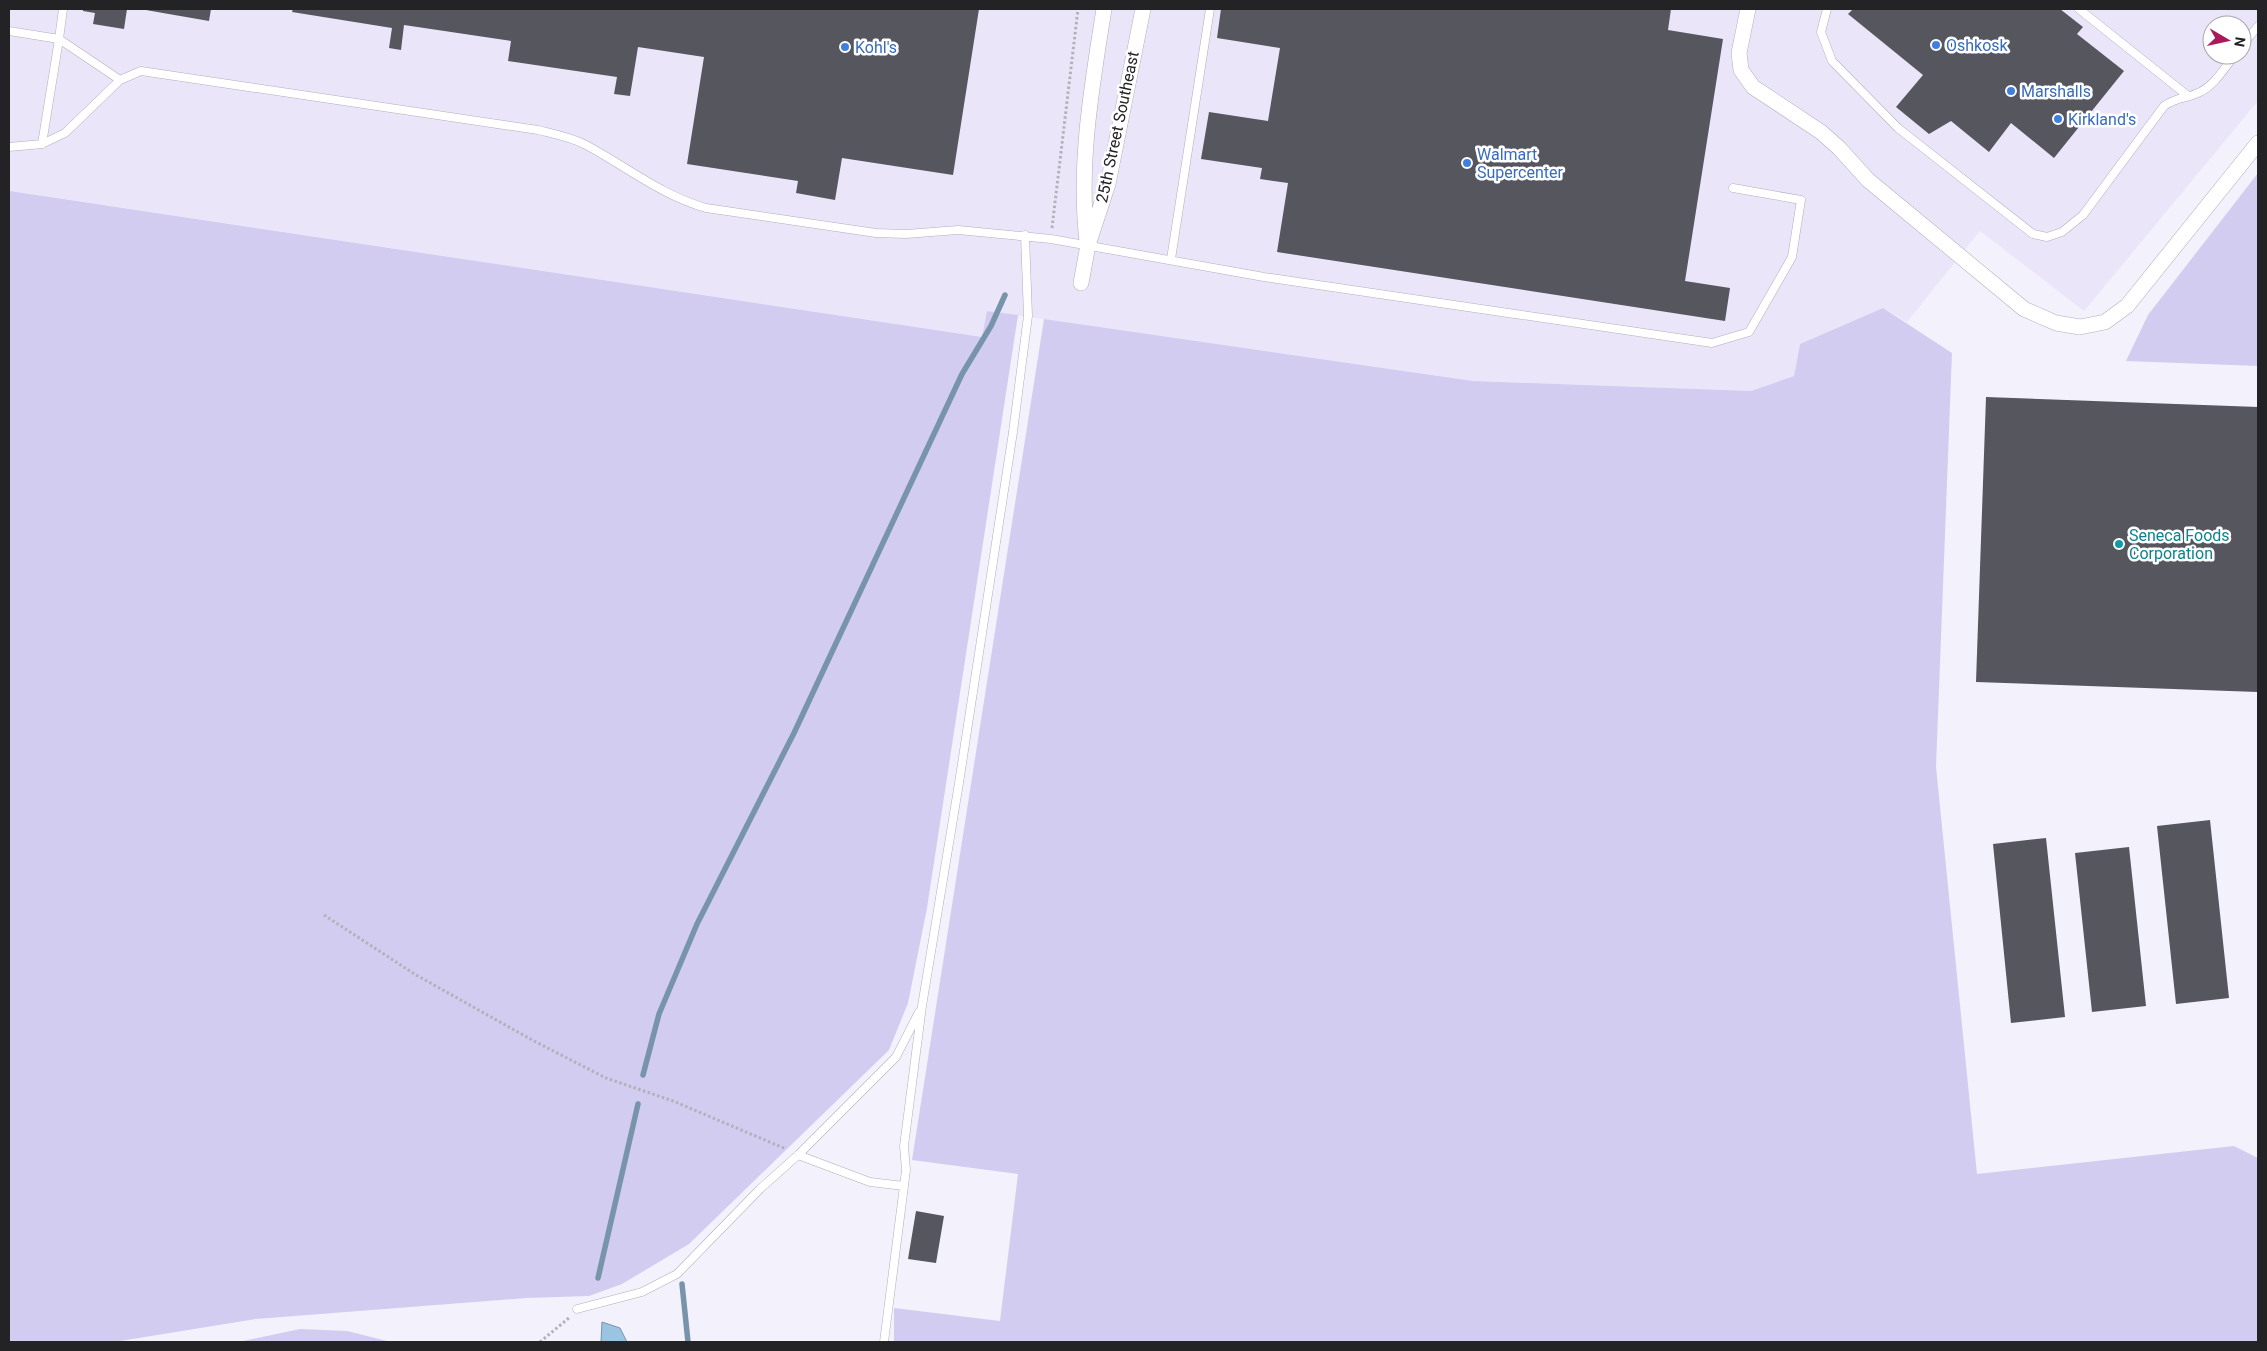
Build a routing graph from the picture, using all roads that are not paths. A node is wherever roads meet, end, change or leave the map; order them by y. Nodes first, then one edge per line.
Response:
1 (64, 9) edge
2 (1104, 9) edge
3 (1143, 9) edge
4 (1210, 9) edge
5 (1748, 9) edge
6 (1827, 9) edge
7 (2079, 9) edge
8 (9, 31) edge
9 (59, 39) junction
10 (2227, 65) edge
11 (120, 80) junction
12 (2188, 96) junction
13 (2258, 143) edge
14 (42, 144) junction
15 (9, 147) edge
16 (1733, 188) dead end
17 (1025, 235) junction
18 (1088, 245) junction
19 (1171, 259) junction
20 (1081, 283) dead end
21 (922, 1006) junction
22 (798, 1155) junction
23 (904, 1186) junction
24 (577, 1309) road end
25 (884, 1342) edge

1 - 9 lane
2 - 18 street, 25th Street Southeast
3 - 18 street, 25th Street Southeast
4 - 19 lane
5 - 13 street
6 - 12 lane
7 - 12 lane
8 - 9 lane
9 - 11 lane
9 - 14 lane
10 - 12 lane
11 - 14 lane
11 - 17 lane
14 - 15 lane
16 - 19 lane
17 - 18 lane
17 - 21 lane
18 - 19 lane
18 - 20 street, 25th Street Southeast
21 - 22 lane
21 - 23 lane
22 - 23 lane
22 - 24 lane
23 - 25 lane

